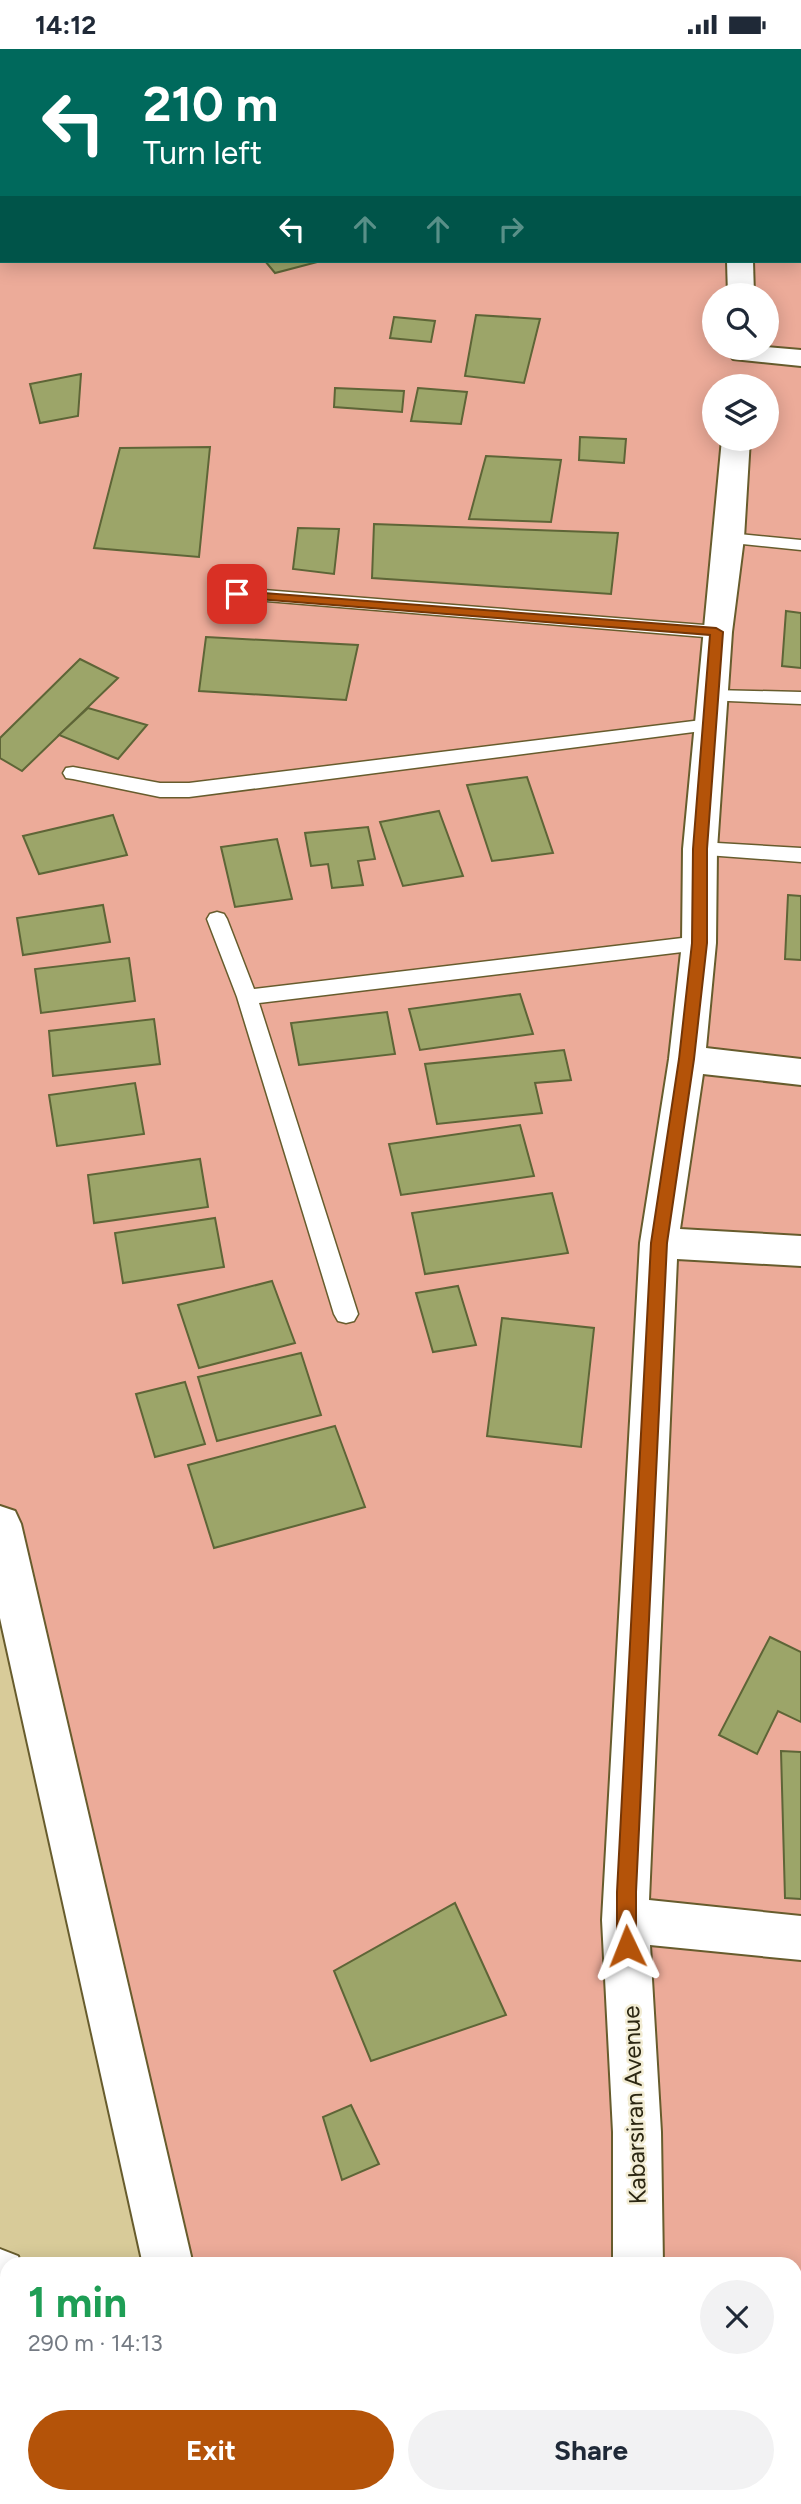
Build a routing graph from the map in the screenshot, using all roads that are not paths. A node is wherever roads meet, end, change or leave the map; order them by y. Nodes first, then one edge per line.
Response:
1 (740, 263) edge
2 (741, 283) edge
3 (779, 358) edge
4 (801, 358) edge
5 (736, 451) edge
6 (729, 538) junction
7 (801, 545) edge
8 (237, 594) dead end
9 (716, 632) junction
10 (801, 698) edge
11 (711, 710) junction
12 (73, 773) dead end
13 (700, 849) junction
14 (801, 855) edge
15 (217, 919) dead end
16 (699, 943) junction
17 (247, 997) junction
18 (687, 1059) junction
19 (801, 1072) edge
20 (659, 1243) junction
21 (801, 1251) edge
22 (346, 1314) dead end
23 (0, 1524) edge
24 (625, 1920) junction
25 (801, 1938) edge
26 (166, 2257) edge
27 (638, 2257) edge

1 - 2 main road
3 - 4 main road
5 - 6 main road, Kabarsiran Avenue
6 - 7 lane
6 - 9 main road, Kabarsiran Avenue
8 - 9 lane
9 - 11 main road, Kabarsiran Avenue
10 - 11 lane
11 - 12 lane
11 - 13 main road, Kabarsiran Avenue
13 - 14 lane
13 - 16 main road, Kabarsiran Avenue
15 - 17 lane
16 - 17 lane
16 - 18 main road, Kabarsiran Avenue
17 - 22 lane
18 - 19 main road
18 - 20 main road, Kabarsiran Avenue
20 - 21 main road
20 - 24 main road, Kabarsiran Avenue
23 - 26 main road
24 - 25 main road
24 - 27 main road, Kabarsiran Avenue

